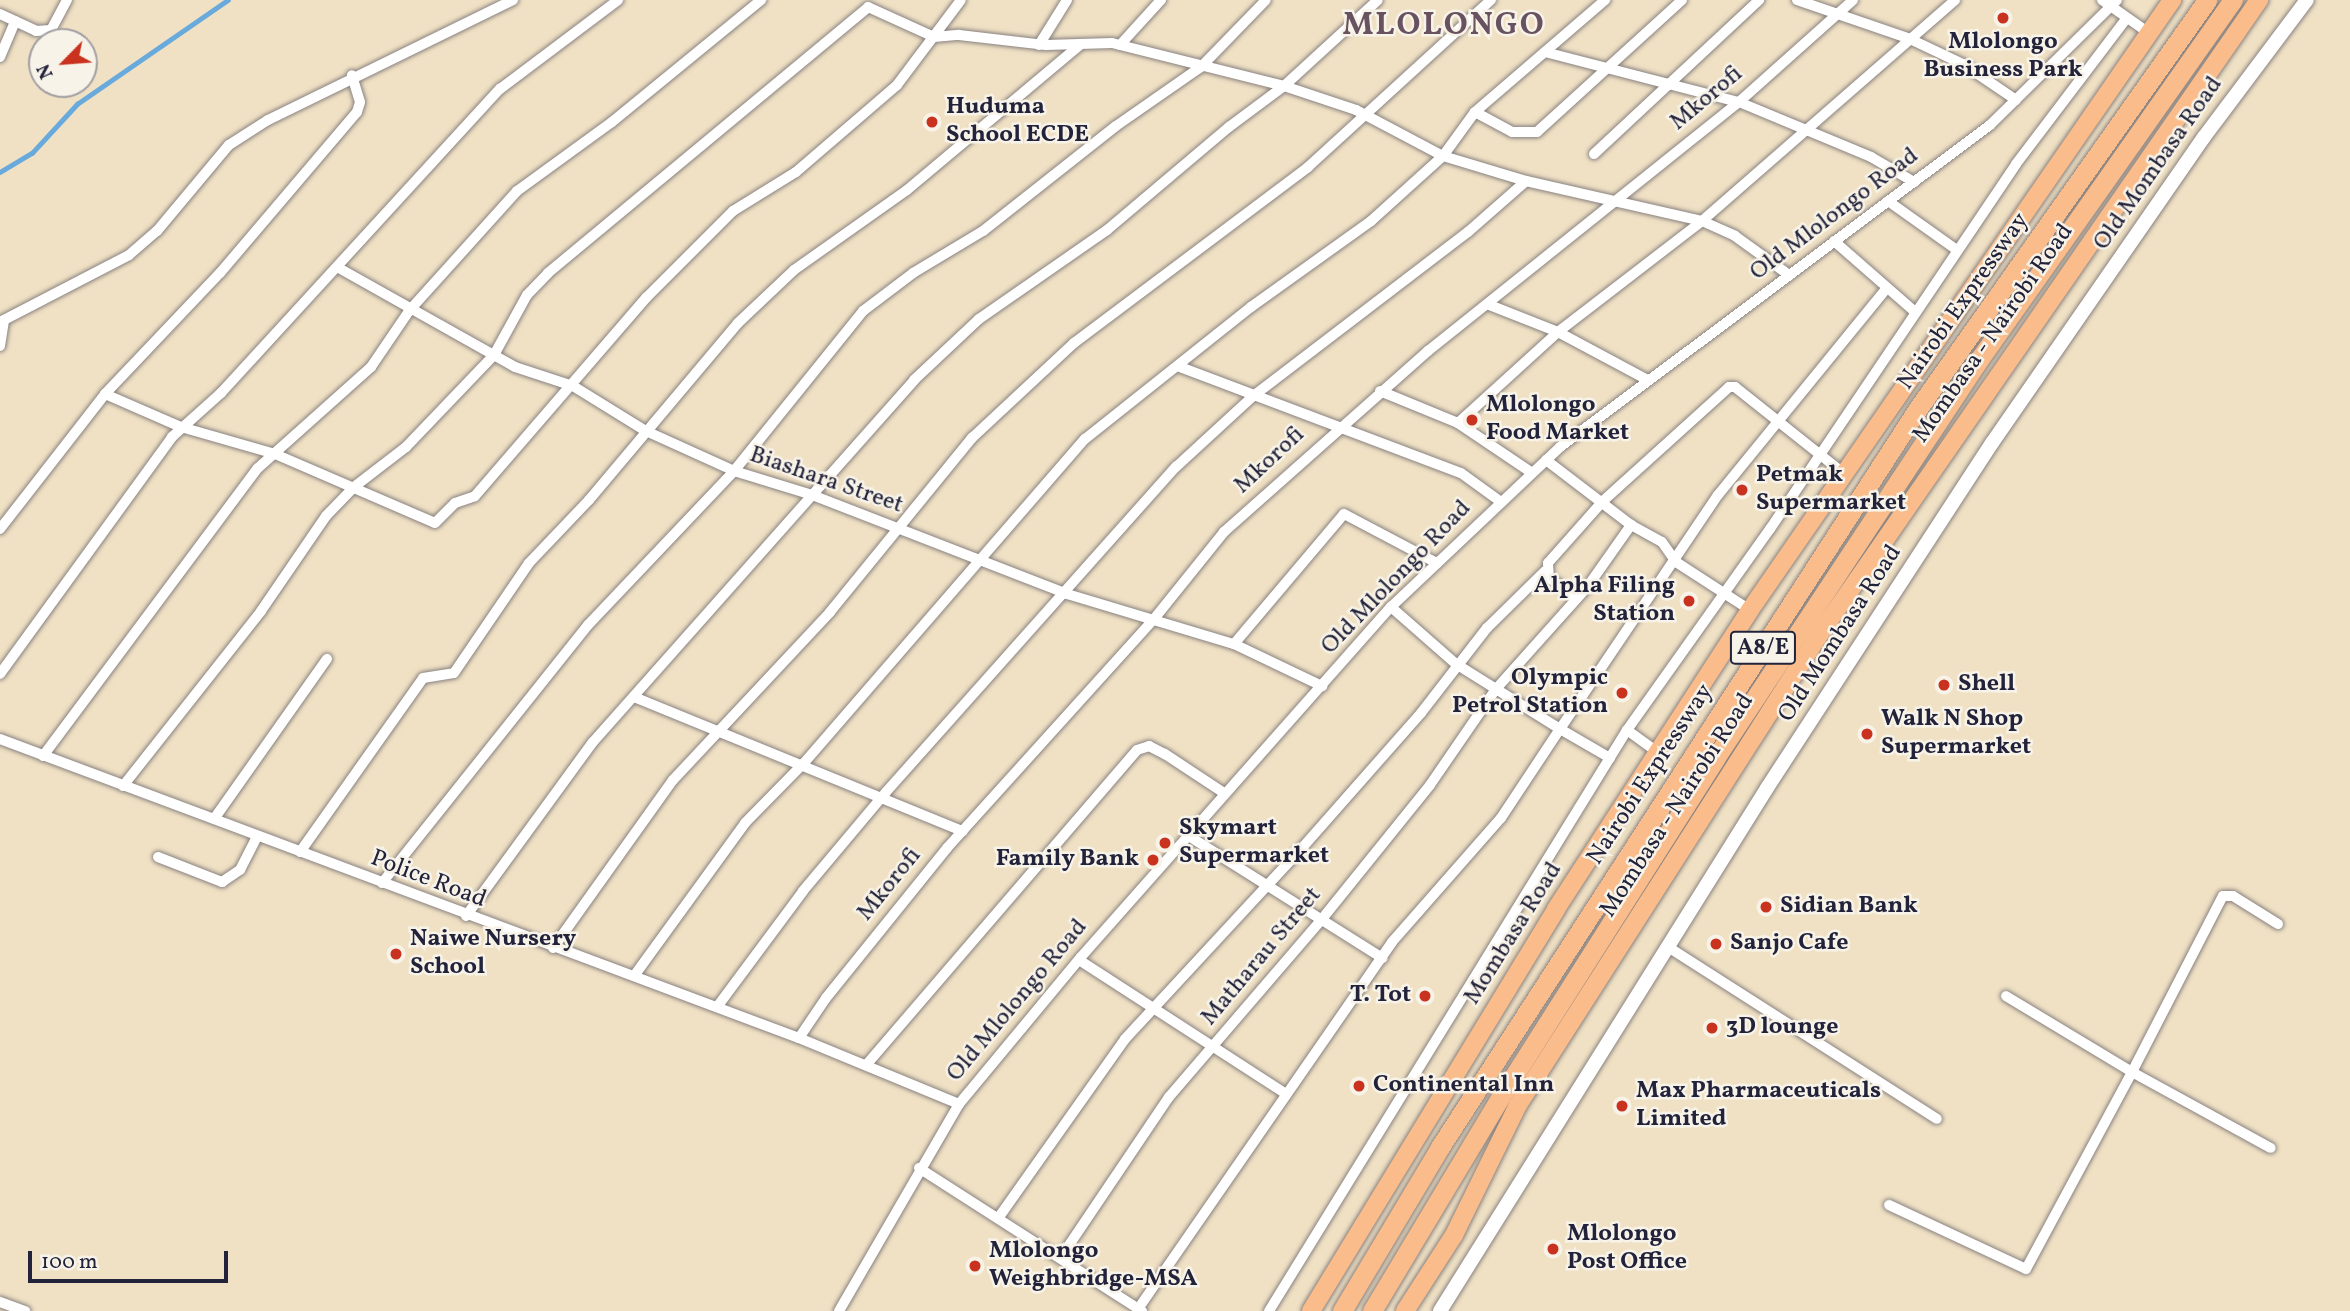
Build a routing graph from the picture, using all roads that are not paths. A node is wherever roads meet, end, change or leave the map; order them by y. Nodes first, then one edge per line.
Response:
1 (68, 0) edge
2 (513, 0) edge
3 (618, 0) edge
4 (761, 0) edge
5 (857, 0) edge
6 (961, 0) edge
7 (1067, 0) edge
8 (1161, 0) edge
9 (1266, 0) edge
10 (1378, 0) edge
11 (1491, 0) edge
12 (1605, 0) edge
13 (1682, 0) edge
14 (1759, 0) edge
15 (1797, 0) edge
16 (1853, 0) edge
17 (1955, 0) edge
18 (2102, 0) edge
19 (2172, 0) edge
20 (2207, 0) edge
21 (2233, 0) edge
22 (2259, 0) edge
23 (2307, 0) edge
24 (2115, 3) edge
25 (868, 7) junction
26 (0, 14) edge
27 (1838, 15) junction
28 (2127, 18) junction
29 (15, 21) junction
30 (2149, 33) junction
31 (933, 37) junction
32 (1910, 39) junction
33 (1081, 44) junction
34 (1039, 45) junction
35 (1120, 45) junction
36 (1545, 52) junction
37 (0, 57) edge
38 (1201, 67) junction
39 (1606, 69) junction
40 (352, 75) junction
41 (1284, 86) junction
42 (1671, 86) junction
43 (2016, 100) junction
44 (1739, 102) junction
45 (1475, 112) junction
46 (1367, 114) junction
47 (1806, 130) junction
48 (1594, 154) dead end
49 (1443, 156) junction
50 (1526, 181) junction
51 (1913, 182) junction
52 (1616, 201) junction
53 (1888, 201) junction
54 (1702, 221) junction
55 (1834, 241) junction
56 (1957, 250) junction
57 (337, 267) junction
58 (1789, 275) junction
59 (1886, 289) junction
60 (1487, 304) junction
61 (409, 311) junction
62 (1914, 311) junction
63 (2, 321) edge
64 (1558, 331) junction
65 (0, 346) edge
66 (494, 355) junction
67 (1180, 367) junction
68 (1648, 380) junction
69 (573, 386) junction
70 (1380, 391) junction
71 (105, 394) junction
72 (1252, 397) junction
73 (1778, 421) junction
74 (1458, 423) junction
75 (1339, 426) junction
76 (181, 427) junction
77 (646, 431) junction
78 (275, 454) junction
79 (1816, 455) junction
80 (1546, 460) junction
81 (734, 471) junction
82 (1532, 472) junction
83 (1843, 474) junction
84 (354, 487) junction
85 (812, 495) junction
86 (1603, 501) junction
87 (1501, 502) junction
88 (1631, 525) junction
89 (898, 528) junction
90 (0, 529) edge
91 (980, 560) junction
92 (1676, 562) junction
93 (1437, 563) junction
94 (1545, 571) junction
95 (1723, 592) junction
96 (1067, 594) junction
97 (1577, 598) junction
98 (1391, 607) junction
99 (1750, 610) junction
100 (1154, 619) junction
101 (1234, 644) junction
102 (327, 659) dead end
103 (1456, 664) junction
104 (0, 674) edge
105 (1322, 686) junction
106 (1496, 689) junction
107 (634, 697) junction
108 (1560, 729) junction
109 (716, 730) junction
110 (1627, 730) junction
111 (0, 739) edge
112 (1660, 754) junction
113 (43, 756) junction
114 (1611, 758) junction
115 (804, 763) junction
116 (124, 786) junction
117 (1224, 793) junction
118 (882, 796) junction
119 (214, 819) junction
120 (963, 831) junction
121 (1187, 835) junction
122 (257, 836) junction
123 (300, 852) junction
124 (158, 857) dead end
125 (382, 884) junction
126 (1263, 886) junction
127 (466, 916) junction
128 (1322, 919) junction
129 (2278, 924) dead end
130 (1668, 947) junction
131 (553, 948) junction
132 (1382, 958) junction
133 (1079, 960) junction
134 (634, 976) junction
135 (2006, 996) dead end
136 (717, 1007) junction
137 (1154, 1008) junction
138 (799, 1038) junction
139 (1214, 1045) junction
140 (867, 1064) junction
141 (2132, 1072) junction
142 (1286, 1094) junction
143 (959, 1104) junction
144 (1937, 1119) dead end
145 (2271, 1148) dead end
146 (919, 1168) junction
147 (1889, 1205) dead end
148 (999, 1217) junction
149 (1061, 1257) junction
150 (0, 1302) edge
151 (1140, 1310) edge
152 (25, 1311) edge
153 (839, 1311) edge
154 (1269, 1311) edge
155 (1311, 1311) edge
156 (1342, 1311) edge
157 (1372, 1311) edge
158 (1405, 1311) edge
159 (1440, 1311) edge

1 - 29 street
2 - 40 street
3 - 57 street
4 - 61 street
5 - 25 street
6 - 31 street
7 - 34 street
8 - 35 street
9 - 38 street
10 - 41 street
11 - 46 street
12 - 36 street
13 - 39 street
14 - 42 street
15 - 27 street
16 - 27 street, Mkorofi
17 - 32 street
18 - 24 street
19 - 30 highway, Mombasa Road
20 - 156 highway, Nairobi Expressway / A8/E
21 - 157 highway, Nairobi Expressway / A8/E
22 - 158 highway, Mombasa - Nairobi Road
23 - 130 street, Old Mombasa Road
24 - 28 street
24 - 43 street, Old Mlolongo Road
25 - 31 street
25 - 66 street
26 - 29 street
27 - 32 street
27 - 44 street, Mkorofi
28 - 30 street
28 - 56 street
29 - 37 street
30 - 83 highway, Mombasa Road
31 - 34 street
31 - 69 street
32 - 43 street
32 - 47 street
33 - 34 street
33 - 35 street
33 - 77 street
35 - 38 street
36 - 39 street
36 - 45 street
38 - 41 street
38 - 81 street
39 - 42 street
39 - 45 street
40 - 63 street
40 - 71 street
41 - 46 street
41 - 85 street
42 - 44 street
42 - 48 street
43 - 51 street, Old Mlolongo Road
44 - 47 street
44 - 52 street, Mkorofi
45 - 49 street
46 - 49 street
46 - 89 street
47 - 51 street
47 - 54 street
49 - 50 street
49 - 67 street
50 - 52 street
50 - 72 street
51 - 53 street, Old Mlolongo Road
52 - 54 street
52 - 60 street, Mkorofi
53 - 55 street, Old Mlolongo Road
53 - 56 street
54 - 58 street
54 - 64 street
55 - 58 street, Old Mlolongo Road
55 - 59 street
56 - 62 street
57 - 61 street, Biashara Street
57 - 76 street
58 - 68 street, Old Mlolongo Road
59 - 62 street
59 - 73 street
60 - 64 street
60 - 70 street, Mkorofi
61 - 66 street, Biashara Street
61 - 78 street
62 - 79 street
63 - 65 street
64 - 68 street
64 - 74 street
66 - 69 street, Biashara Street
66 - 84 street
67 - 72 street
67 - 91 street
68 - 80 street, Old Mlolongo Road
69 - 77 street, Biashara Street
69 - 84 street
70 - 74 street
70 - 75 street, Mkorofi
71 - 76 street
71 - 90 street
72 - 75 street
72 - 96 street
73 - 79 street
73 - 86 street, Matharau Street
73 - 92 street
74 - 82 street
75 - 87 street
75 - 100 street, Mkorofi
76 - 78 street
76 - 104 street
77 - 81 street, Biashara Street
77 - 123 street
78 - 84 street
78 - 113 street
79 - 83 street
79 - 95 street
80 - 82 street, Old Mlolongo Road
80 - 86 street
81 - 85 street, Biashara Street
81 - 125 street
82 - 87 street, Old Mlolongo Road
83 - 99 highway, Mombasa Road
84 - 116 street
85 - 89 street, Biashara Street
85 - 107 street
86 - 88 street
86 - 94 street, Matharau Street
87 - 93 street, Old Mlolongo Road
88 - 92 street
88 - 97 street, Matharau Street
89 - 91 street, Biashara Street
89 - 109 street
91 - 96 street, Biashara Street
91 - 115 street
92 - 95 street
92 - 108 street
93 - 98 street, Old Mlolongo Road
93 - 101 street
94 - 97 street
94 - 103 street, Matharau Street
95 - 99 street
95 - 110 street
96 - 100 street, Biashara Street
96 - 118 street
97 - 106 street, Matharau Street
98 - 103 street
98 - 105 street, Old Mlolongo Road
99 - 112 highway, Mombasa Road
100 - 101 street, Biashara Street
100 - 120 street, Mkorofi
101 - 105 street, Biashara Street
102 - 119 street
103 - 106 street
103 - 126 street, Matharau Street
105 - 117 street, Old Mlolongo Road
106 - 108 street
106 - 128 street, Matharau Street
107 - 109 street
107 - 127 street
108 - 114 street
108 - 132 street
109 - 115 street
109 - 131 street
110 - 112 street
110 - 114 street
111 - 113 street, Police Road
112 - 155 highway, Mombasa Road
113 - 116 street, Police Road
114 - 154 street
115 - 118 street
115 - 134 street
116 - 119 street, Police Road
117 - 121 street, Old Mlolongo Road
117 - 140 street
118 - 120 street
118 - 136 street
119 - 122 street, Police Road
120 - 138 street, Mkorofi
121 - 126 street
121 - 133 street, Old Mlolongo Road
122 - 123 street, Police Road
122 - 124 street
123 - 125 street, Police Road
125 - 127 street, Police Road
126 - 128 street
126 - 137 street, Matharau Street
127 - 131 street, Police Road
128 - 132 street
128 - 139 street, Matharau Street
129 - 141 street
130 - 144 street
130 - 159 street, Old Mombasa Road
131 - 134 street, Police Road
132 - 142 street
133 - 137 street
133 - 143 street, Old Mlolongo Road
134 - 136 street, Police Road
135 - 141 street
136 - 138 street, Police Road
137 - 139 street
137 - 148 street, Matharau Street
138 - 140 street, Police Road
139 - 142 street
139 - 149 street, Matharau Street
140 - 143 street, Police Road
141 - 145 street
141 - 147 street
142 - 151 street
143 - 146 street, Old Mlolongo Road
146 - 148 street
146 - 153 street, Old Mlolongo Road
148 - 149 street
149 - 151 street
150 - 152 street

